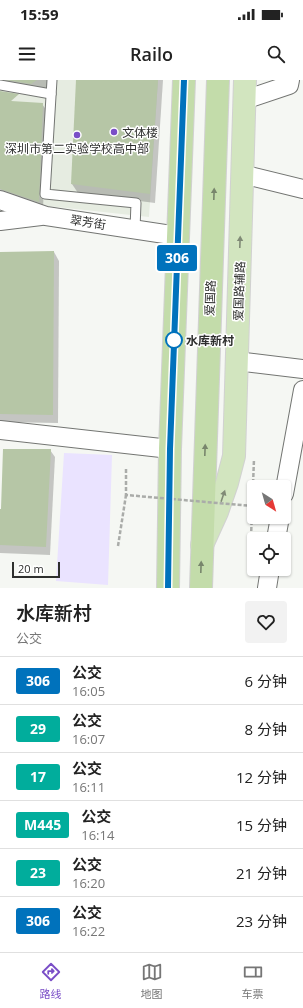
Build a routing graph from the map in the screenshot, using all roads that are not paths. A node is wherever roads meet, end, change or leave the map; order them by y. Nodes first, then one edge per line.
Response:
1 (52, 80) edge
2 (184, 80) edge
3 (218, 80) edge
4 (290, 80) edge
5 (0, 85) edge
6 (245, 90) edge
7 (51, 94) junction
8 (242, 174) junction
9 (303, 189) edge
10 (0, 200) edge
11 (46, 216) junction
12 (0, 221) edge
13 (135, 230) junction
14 (178, 236) junction
15 (236, 361) junction
16 (303, 369) edge
17 (303, 390) edge
18 (0, 430) edge
19 (170, 449) junction
20 (287, 480) edge
21 (202, 545) junction
22 (269, 576) edge
23 (168, 588) edge
24 (201, 588) edge
25 (267, 588) edge

1 - 7 lane
2 - 14 highway
21 -> 3 highway, 爱国路
4 - 6 street
5 - 7 lane
6 - 8 main road, 爱国路辅路
7 - 13 lane
8 - 9 street
15 -> 8 main road, 爱国路辅路
10 - 11 street, 翠芳街
11 - 12 street
11 - 13 street, 翠芳街
13 - 14 street, 翠芳街
14 - 19 highway
15 - 16 street
21 -> 15 main road, 爱国路辅路
17 - 20 street
18 - 19 street
19 - 23 highway
24 -> 21 highway, 爱国路
22 - 25 street

